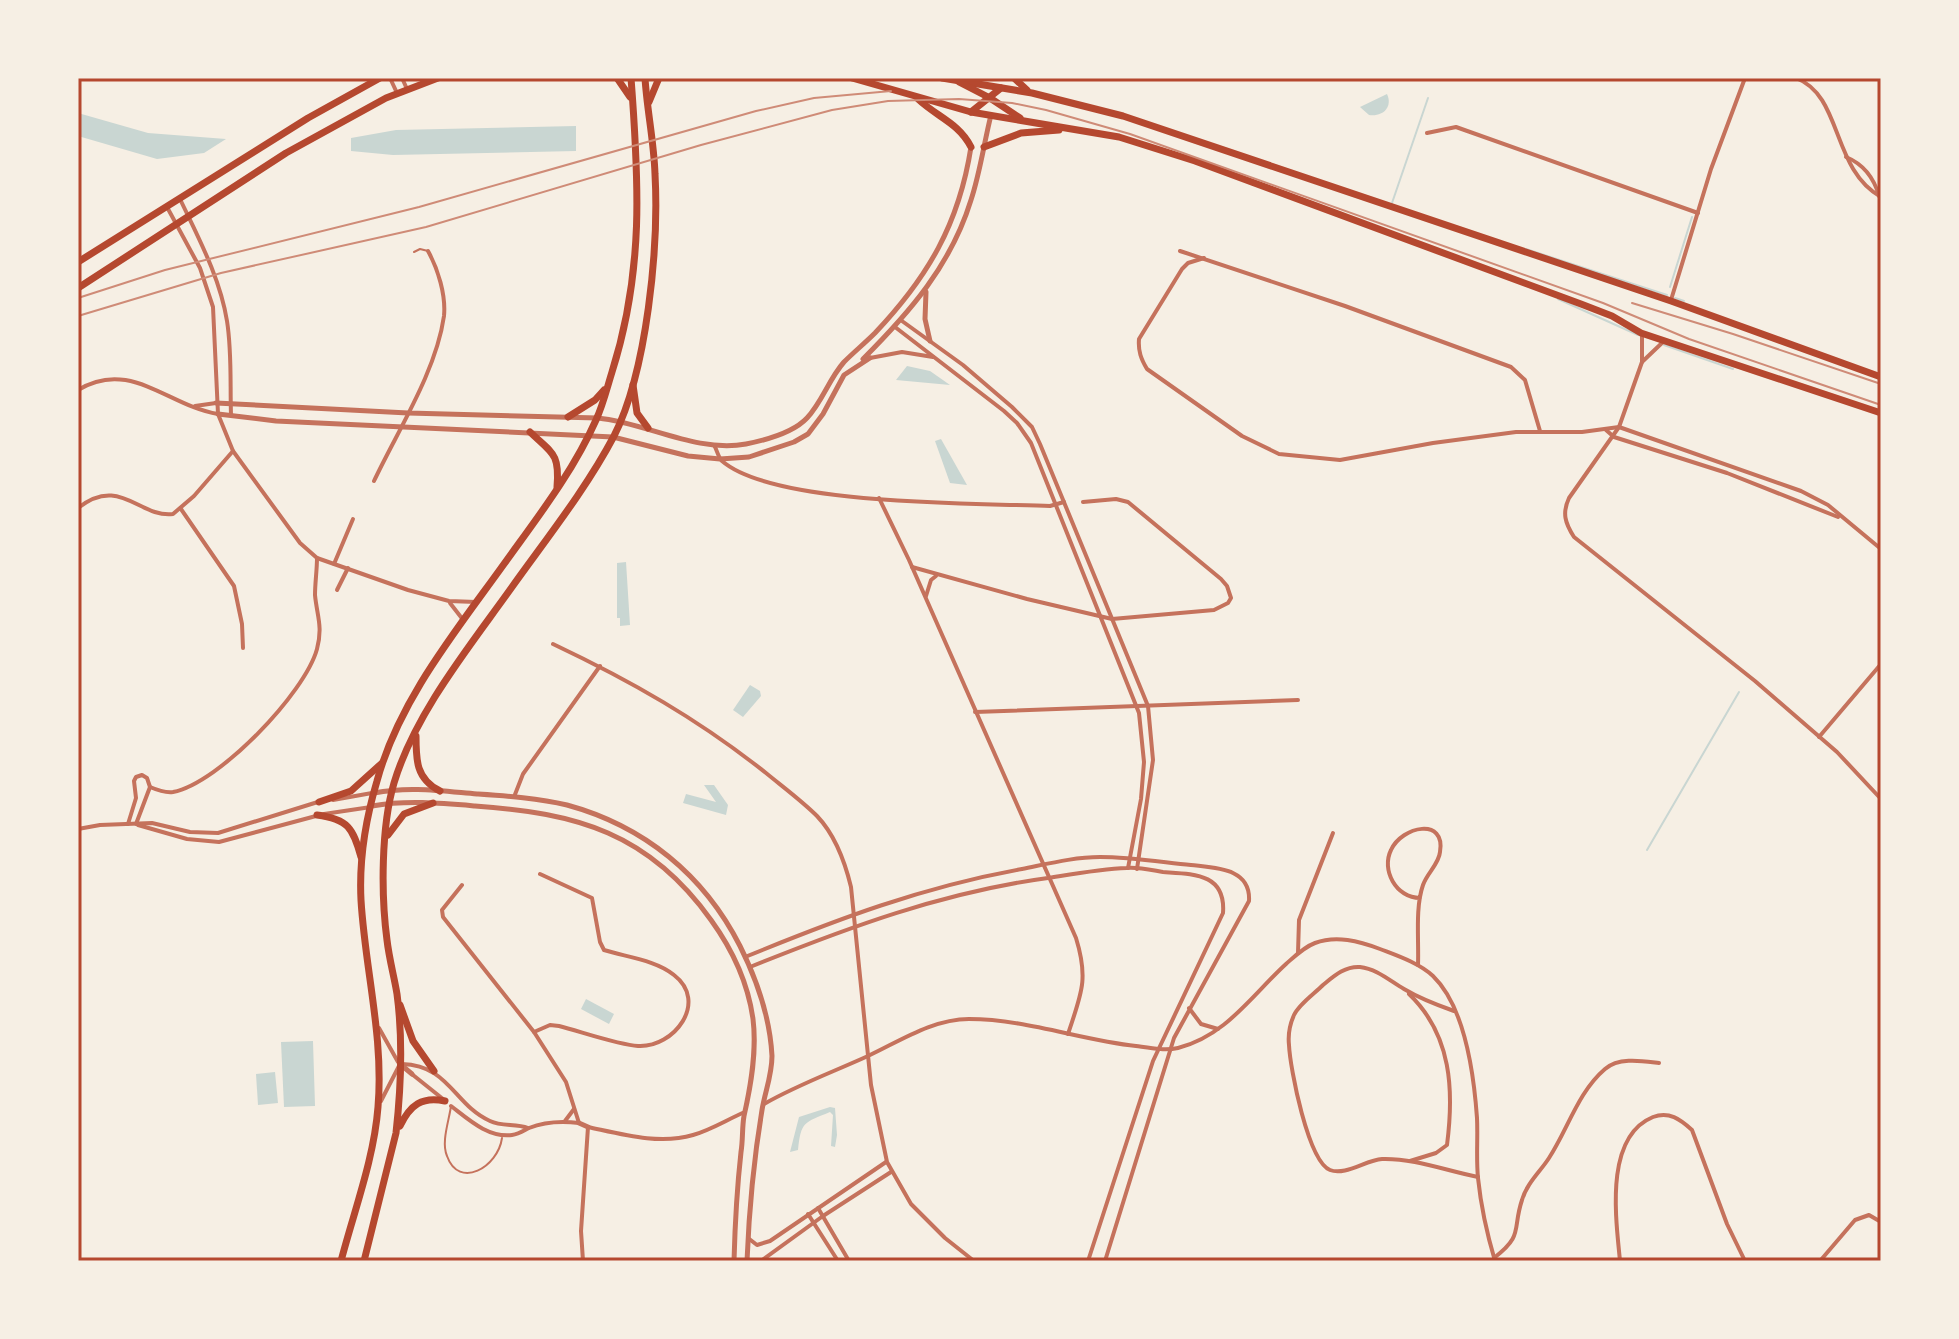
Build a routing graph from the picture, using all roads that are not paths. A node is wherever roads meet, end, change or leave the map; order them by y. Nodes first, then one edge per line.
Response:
1 (380, 78) edge
2 (390, 78) edge
3 (402, 78) edge
4 (438, 78) edge
5 (617, 78) edge
6 (631, 78) edge
7 (645, 78) edge
8 (659, 78) edge
9 (852, 78) edge
10 (942, 78) edge
11 (1004, 78) edge
12 (1014, 78) edge
13 (1745, 78) edge
14 (1796, 78) edge
15 (958, 81) junction
16 (990, 82) edge
17 (1001, 88) junction
18 (407, 89) junction
19 (397, 93) junction
20 (1032, 93) junction
21 (915, 96) junction
22 (990, 98) junction
23 (647, 106) junction
24 (633, 107) junction
25 (971, 112) junction
26 (991, 115) junction
27 (1026, 121) junction
28 (1069, 129) junction
29 (1427, 133) dead end
30 (971, 147) joint
31 (984, 147) junction
32 (1845, 156) junction
33 (1880, 196) edge
34 (180, 199) junction
35 (167, 207) junction
36 (1698, 213) junction
37 (188, 217) junction
38 (177, 224) junction
39 (428, 251) joint
40 (1180, 251) dead end
41 (414, 252) dead end
42 (1204, 258) junction
43 (78, 262) edge
44 (78, 288) edge
45 (926, 291) junction
46 (1671, 301) junction
47 (892, 314) junction
48 (886, 320) junction
49 (902, 321) junction
50 (895, 327) junction
51 (1641, 333) junction
52 (930, 341) junction
53 (1665, 341) junction
54 (936, 357) junction
55 (870, 358) joint
56 (1642, 362) junction
57 (857, 365) junction
58 (1881, 377) edge
59 (633, 379) junction
60 (608, 384) junction
61 (78, 390) edge
62 (216, 403) junction
63 (230, 404) junction
64 (193, 406) junction
65 (408, 413) junction
66 (1881, 413) edge
67 (218, 414) junction
68 (231, 417) junction
69 (568, 417) junction
70 (598, 418) junction
71 (620, 420) junction
72 (401, 426) junction
73 (1619, 427) junction
74 (648, 428) junction
75 (1606, 430) junction
76 (1540, 431) junction
77 (530, 432) junction
78 (589, 435) junction
79 (613, 437) junction
80 (1614, 437) junction
81 (714, 445) junction
82 (233, 451) junction
83 (720, 459) junction
84 (374, 481) dead end
85 (557, 489) junction
86 (879, 498) junction
87 (1064, 502) junction
88 (1083, 502) dead end
89 (1056, 506) junction
90 (78, 508) edge
91 (181, 509) junction
92 (1841, 517) junction
93 (353, 519) dead end
94 (1881, 549) edge
95 (317, 558) junction
96 (334, 564) junction
97 (912, 567) junction
98 (348, 568) junction
99 (936, 575) junction
100 (337, 590) dead end
101 (925, 598) junction
102 (449, 601) junction
103 (476, 602) junction
104 (1099, 616) junction
105 (1112, 619) junction
106 (464, 621) junction
107 (553, 644) dead end
108 (243, 648) dead end
109 (1881, 664) edge
110 (600, 666) junction
111 (1298, 700) dead end
112 (1137, 706) junction
113 (1148, 706) junction
114 (975, 712) junction
115 (416, 734) junction
116 (1819, 737) junction
117 (382, 763) junction
118 (150, 787) junction
119 (393, 789) junction
120 (440, 791) junction
121 (374, 793) junction
122 (514, 797) junction
123 (1881, 799) edge
124 (319, 802) junction
125 (391, 803) junction
126 (433, 803) junction
127 (372, 806) junction
128 (317, 815) junction
129 (128, 824) junction
130 (136, 824) junction
131 (78, 829) edge
132 (1333, 833) dead end
133 (387, 837) junction
134 (361, 859) junction
135 (1129, 859) junction
136 (1137, 860) junction
137 (1045, 864) junction
138 (1128, 868) junction
139 (1137, 869) junction
140 (540, 874) dead end
141 (1050, 877) junction
142 (462, 885) dead end
143 (1420, 898) junction
144 (853, 914) junction
145 (854, 925) junction
146 (1298, 953) junction
147 (745, 957) junction
148 (735, 961) junction
149 (1418, 965) junction
150 (750, 967) junction
151 (739, 971) junction
152 (1405, 990) junction
153 (397, 995) junction
154 (1189, 1008) junction
155 (1456, 1011) junction
156 (376, 1022) junction
157 (1218, 1029) junction
158 (534, 1032) junction
159 (1068, 1035) junction
160 (1158, 1049) junction
161 (1171, 1049) junction
162 (867, 1057) junction
163 (1659, 1063) dead end
164 (400, 1064) junction
165 (434, 1071) junction
166 (412, 1074) joint
167 (448, 1103) junction
168 (764, 1104) junction
169 (378, 1107) junction
170 (574, 1109) junction
171 (745, 1112) junction
172 (490, 1121) junction
173 (565, 1121) junction
174 (579, 1123) junction
175 (588, 1127) junction
176 (528, 1128) junction
177 (396, 1133) junction
178 (503, 1135) junction
179 (1409, 1161) junction
180 (887, 1162) junction
181 (891, 1172) junction
182 (1478, 1177) junction
183 (818, 1207) junction
184 (808, 1214) junction
185 (823, 1216) junction
186 (814, 1222) junction
187 (1881, 1222) edge
188 (748, 1238) junction
189 (1494, 1260) edge
190 (341, 1261) edge
191 (364, 1261) edge
192 (583, 1261) edge
193 (734, 1261) edge
194 (747, 1261) edge
195 (761, 1261) edge
196 (838, 1261) edge
197 (849, 1261) edge
198 (973, 1261) edge
199 (1088, 1261) edge
200 (1105, 1261) edge
201 (1620, 1261) edge
202 (1745, 1261) edge
203 (1820, 1261) edge

1 - 34 main road
2 - 19 street
3 - 18 street
4 - 18 main road
5 - 24 main road
6 - 24 main road
7 - 23 main road
8 - 23 main road
9 - 21 main road
10 - 15 main road
11 - 17 street
12 - 20 main road
13 - 36 street
14 - 32 street
15 - 16 main road
15 - 22 main road
16 - 17 main road
16 - 22 main road
17 - 20 main road
17 - 22 main road
18 - 19 main road
19 - 37 main road
20 - 46 main road
21 - 25 main road
21 - 30 main road
22 - 25 main road
22 - 26 main road
22 - 27 main road
23 - 59 main road
24 - 60 main road
25 - 26 main road
26 - 27 main road
26 - 31 street
27 - 28 main road
28 - 31 main road
28 - 51 main road
29 - 36 street
30 - 47 street
31 - 45 street
32 - 33 street
32 - 33 street
34 - 35 main road
34 - 37 street
35 - 38 street
35 - 43 main road
36 - 46 street
37 - 38 main road
37 - 63 street
38 - 44 main road
38 - 62 street
39 - 41 lane
39 - 65 street
40 - 42 street
42 - 76 street
42 - 76 street
45 - 49 street
45 - 52 street
46 - 58 main road
47 - 48 street
47 - 49 street
48 - 50 street
48 - 81 street
49 - 50 street
49 - 52 street
50 - 54 street
50 - 57 street
51 - 53 main road
51 - 56 street
52 - 87 street
53 - 56 street
53 - 66 main road
54 - 55 street
54 - 89 street
55 - 57 street
56 - 73 street
57 - 83 street
59 - 71 main road
59 - 74 main road
60 - 69 main road
60 - 70 main road
61 - 64 street
62 - 63 street
62 - 64 street
62 - 67 street
63 - 65 street
63 - 68 street
64 - 67 street
65 - 69 street
65 - 72 street
67 - 68 street
67 - 82 street
68 - 72 street
69 - 70 street
70 - 71 street
70 - 78 main road
71 - 74 street
71 - 79 main road
72 - 77 street
72 - 84 street
73 - 75 street
73 - 80 street
73 - 92 street
74 - 81 street
75 - 76 street
75 - 80 street
77 - 78 street
77 - 85 main road
78 - 79 street
78 - 85 main road
79 - 83 street
79 - 115 main road
80 - 92 street
80 - 116 street
81 - 83 street
82 - 91 street
82 - 95 street
83 - 86 street
85 - 103 main road
86 - 89 street
86 - 97 street
87 - 89 street
87 - 105 street
88 - 105 street
89 - 104 street
90 - 91 street
91 - 108 street
92 - 94 street
93 - 96 street
95 - 96 street
95 - 118 street
96 - 98 street
97 - 99 street
97 - 101 street
98 - 100 street
98 - 102 street
99 - 101 street
99 - 104 street
101 - 114 street
102 - 103 street
102 - 106 street
103 - 106 main road
104 - 105 street
104 - 112 street
105 - 113 street
106 - 117 main road
107 - 110 street
109 - 116 street
110 - 122 street
110 - 144 street
111 - 113 street
112 - 113 street
112 - 114 street
112 - 135 street
113 - 136 street
114 - 137 street
115 - 119 main road
115 - 120 main road
116 - 123 street
117 - 121 main road
117 - 124 main road
118 - 129 street
118 - 130 street
119 - 120 street
119 - 121 street
119 - 125 main road
120 - 122 street
121 - 124 street
121 - 127 main road
122 - 147 street
124 - 130 street
125 - 126 street
125 - 127 street
125 - 133 main road
126 - 133 main road
126 - 148 street
127 - 128 street
127 - 134 main road
128 - 130 street
128 - 134 main road
129 - 130 street
129 - 131 street
132 - 146 street
133 - 153 main road
134 - 156 main road
135 - 136 street
135 - 137 street
135 - 138 street
136 - 139 street
136 - 154 street
137 - 141 street
137 - 144 street
138 - 139 street
138 - 141 street
139 - 160 street
140 - 158 street
141 - 145 street
141 - 159 street
142 - 158 street
143 - 143 street
143 - 149 street
144 - 145 street
144 - 147 street
145 - 150 street
145 - 162 street
146 - 149 street
146 - 157 street
147 - 148 street
147 - 150 street
148 - 151 street
149 - 155 street
150 - 151 street
150 - 168 street
151 - 171 street
152 - 155 street
152 - 179 street
152 - 179 street
153 - 164 main road
153 - 165 main road
154 - 157 street
154 - 161 street
155 - 182 street
156 - 164 street
156 - 169 main road
157 - 161 street
158 - 170 street
159 - 160 street
159 - 162 street
160 - 161 street
160 - 199 street
161 - 200 street
162 - 168 street
162 - 180 street
163 - 189 street
164 - 165 street
164 - 166 street
164 - 169 street
164 - 177 main road
165 - 172 street
166 - 167 street
167 - 177 main road
167 - 178 street
167 - 178 lane
168 - 171 street
168 - 188 street
169 - 190 main road
170 - 173 street
170 - 174 street
171 - 175 street
171 - 193 street
172 - 176 street
172 - 178 lane
173 - 174 street
173 - 176 street
174 - 175 street
175 - 192 street
176 - 178 street
177 - 191 main road
179 - 182 street
180 - 181 street
180 - 183 street
181 - 185 street
181 - 198 street
182 - 189 street
183 - 184 street
183 - 185 street
184 - 186 street
184 - 188 street
185 - 186 street
185 - 197 street
186 - 195 street
186 - 196 street
187 - 203 street
188 - 194 street
201 - 202 street

